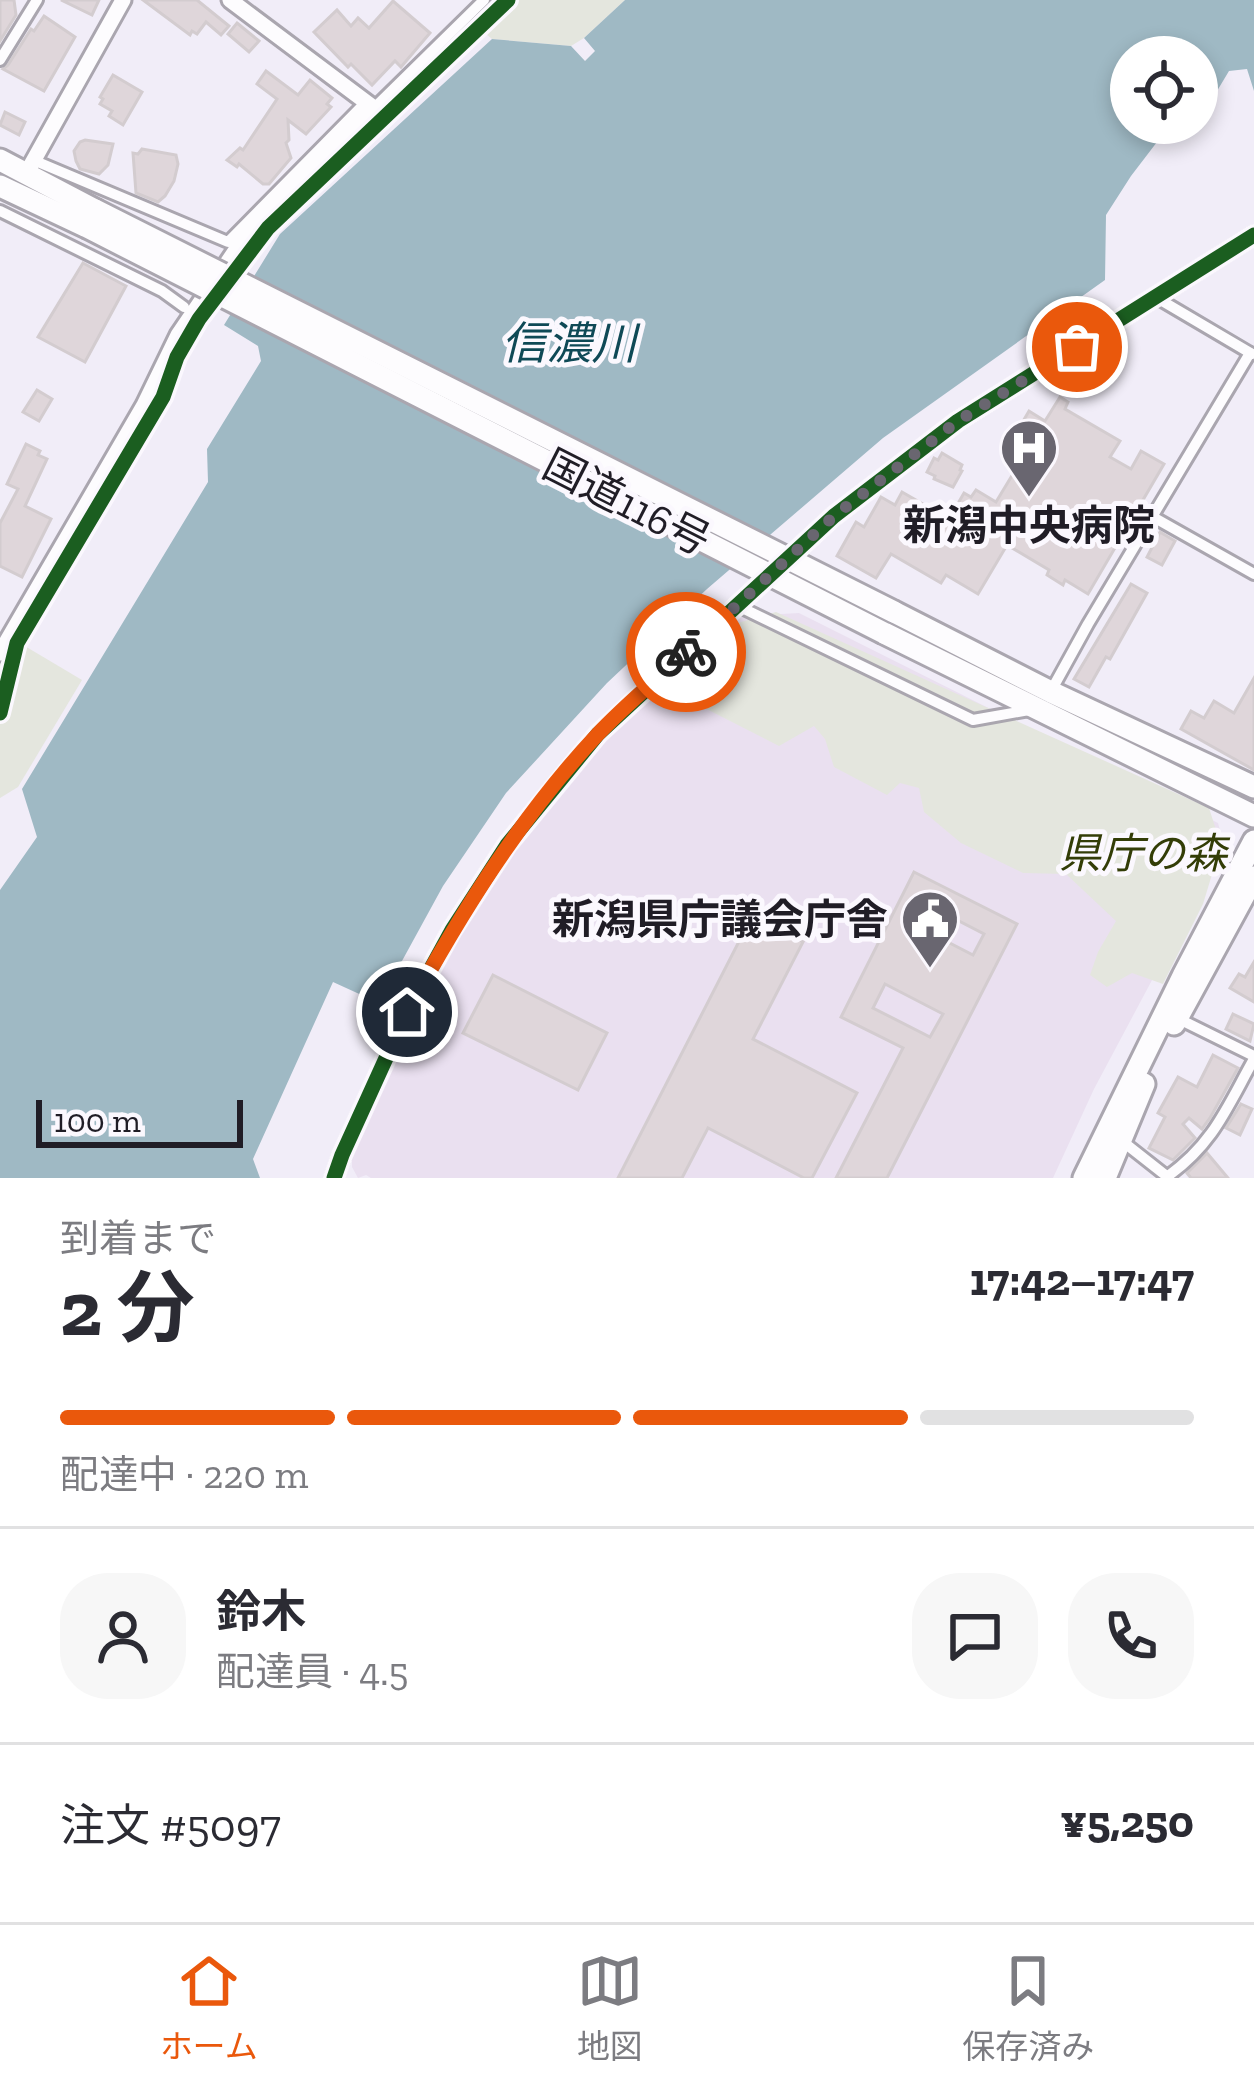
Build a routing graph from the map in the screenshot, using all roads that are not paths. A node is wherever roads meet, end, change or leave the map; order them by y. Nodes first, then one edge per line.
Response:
1 (37, 0) edge
2 (119, 0) edge
3 (230, 0) edge
4 (484, 0) edge
5 (0, 60) edge
6 (370, 105) junction
7 (0, 160) edge
8 (29, 167) junction
9 (0, 186) edge
10 (0, 211) edge
11 (91, 218) junction
12 (1254, 235) edge
13 (1156, 298) junction
14 (184, 308) dead end
15 (1252, 354) edge
16 (1153, 517) junction
17 (1254, 574) edge
18 (736, 605) junction
19 (0, 653) edge
20 (1045, 700) junction
21 (1254, 788) edge
22 (1254, 816) edge
23 (1254, 841) edge
24 (1254, 877) edge
25 (1178, 1018) junction
26 (1254, 1057) edge
27 (1122, 1141) junction
28 (1168, 1177) edge
29 (334, 1178) edge
30 (1084, 1178) edge
31 (1106, 1178) edge

1 - 5 street
2 - 8 street
3 - 6 street
4 - 6 street
6 - 8 street
6 - 19 street
7 - 8 highway, 国道116号
8 - 11 highway, 国道116号
9 - 11 highway, 国道116号
10 - 14 street
11 - 20 highway, 国道116号, bridge
11 - 20 highway, 国道116号, bridge
12 - 13 street
13 - 15 street
13 - 18 street
15 - 16 street
16 - 17 street
16 - 20 street
18 - 20 street
18 - 29 street
20 - 21 highway, 国道116号
20 - 22 highway, 国道116号
23 - 30 highway
24 - 25 highway
25 - 26 street
25 - 27 highway
26 - 28 street
27 - 28 street
27 - 31 highway

